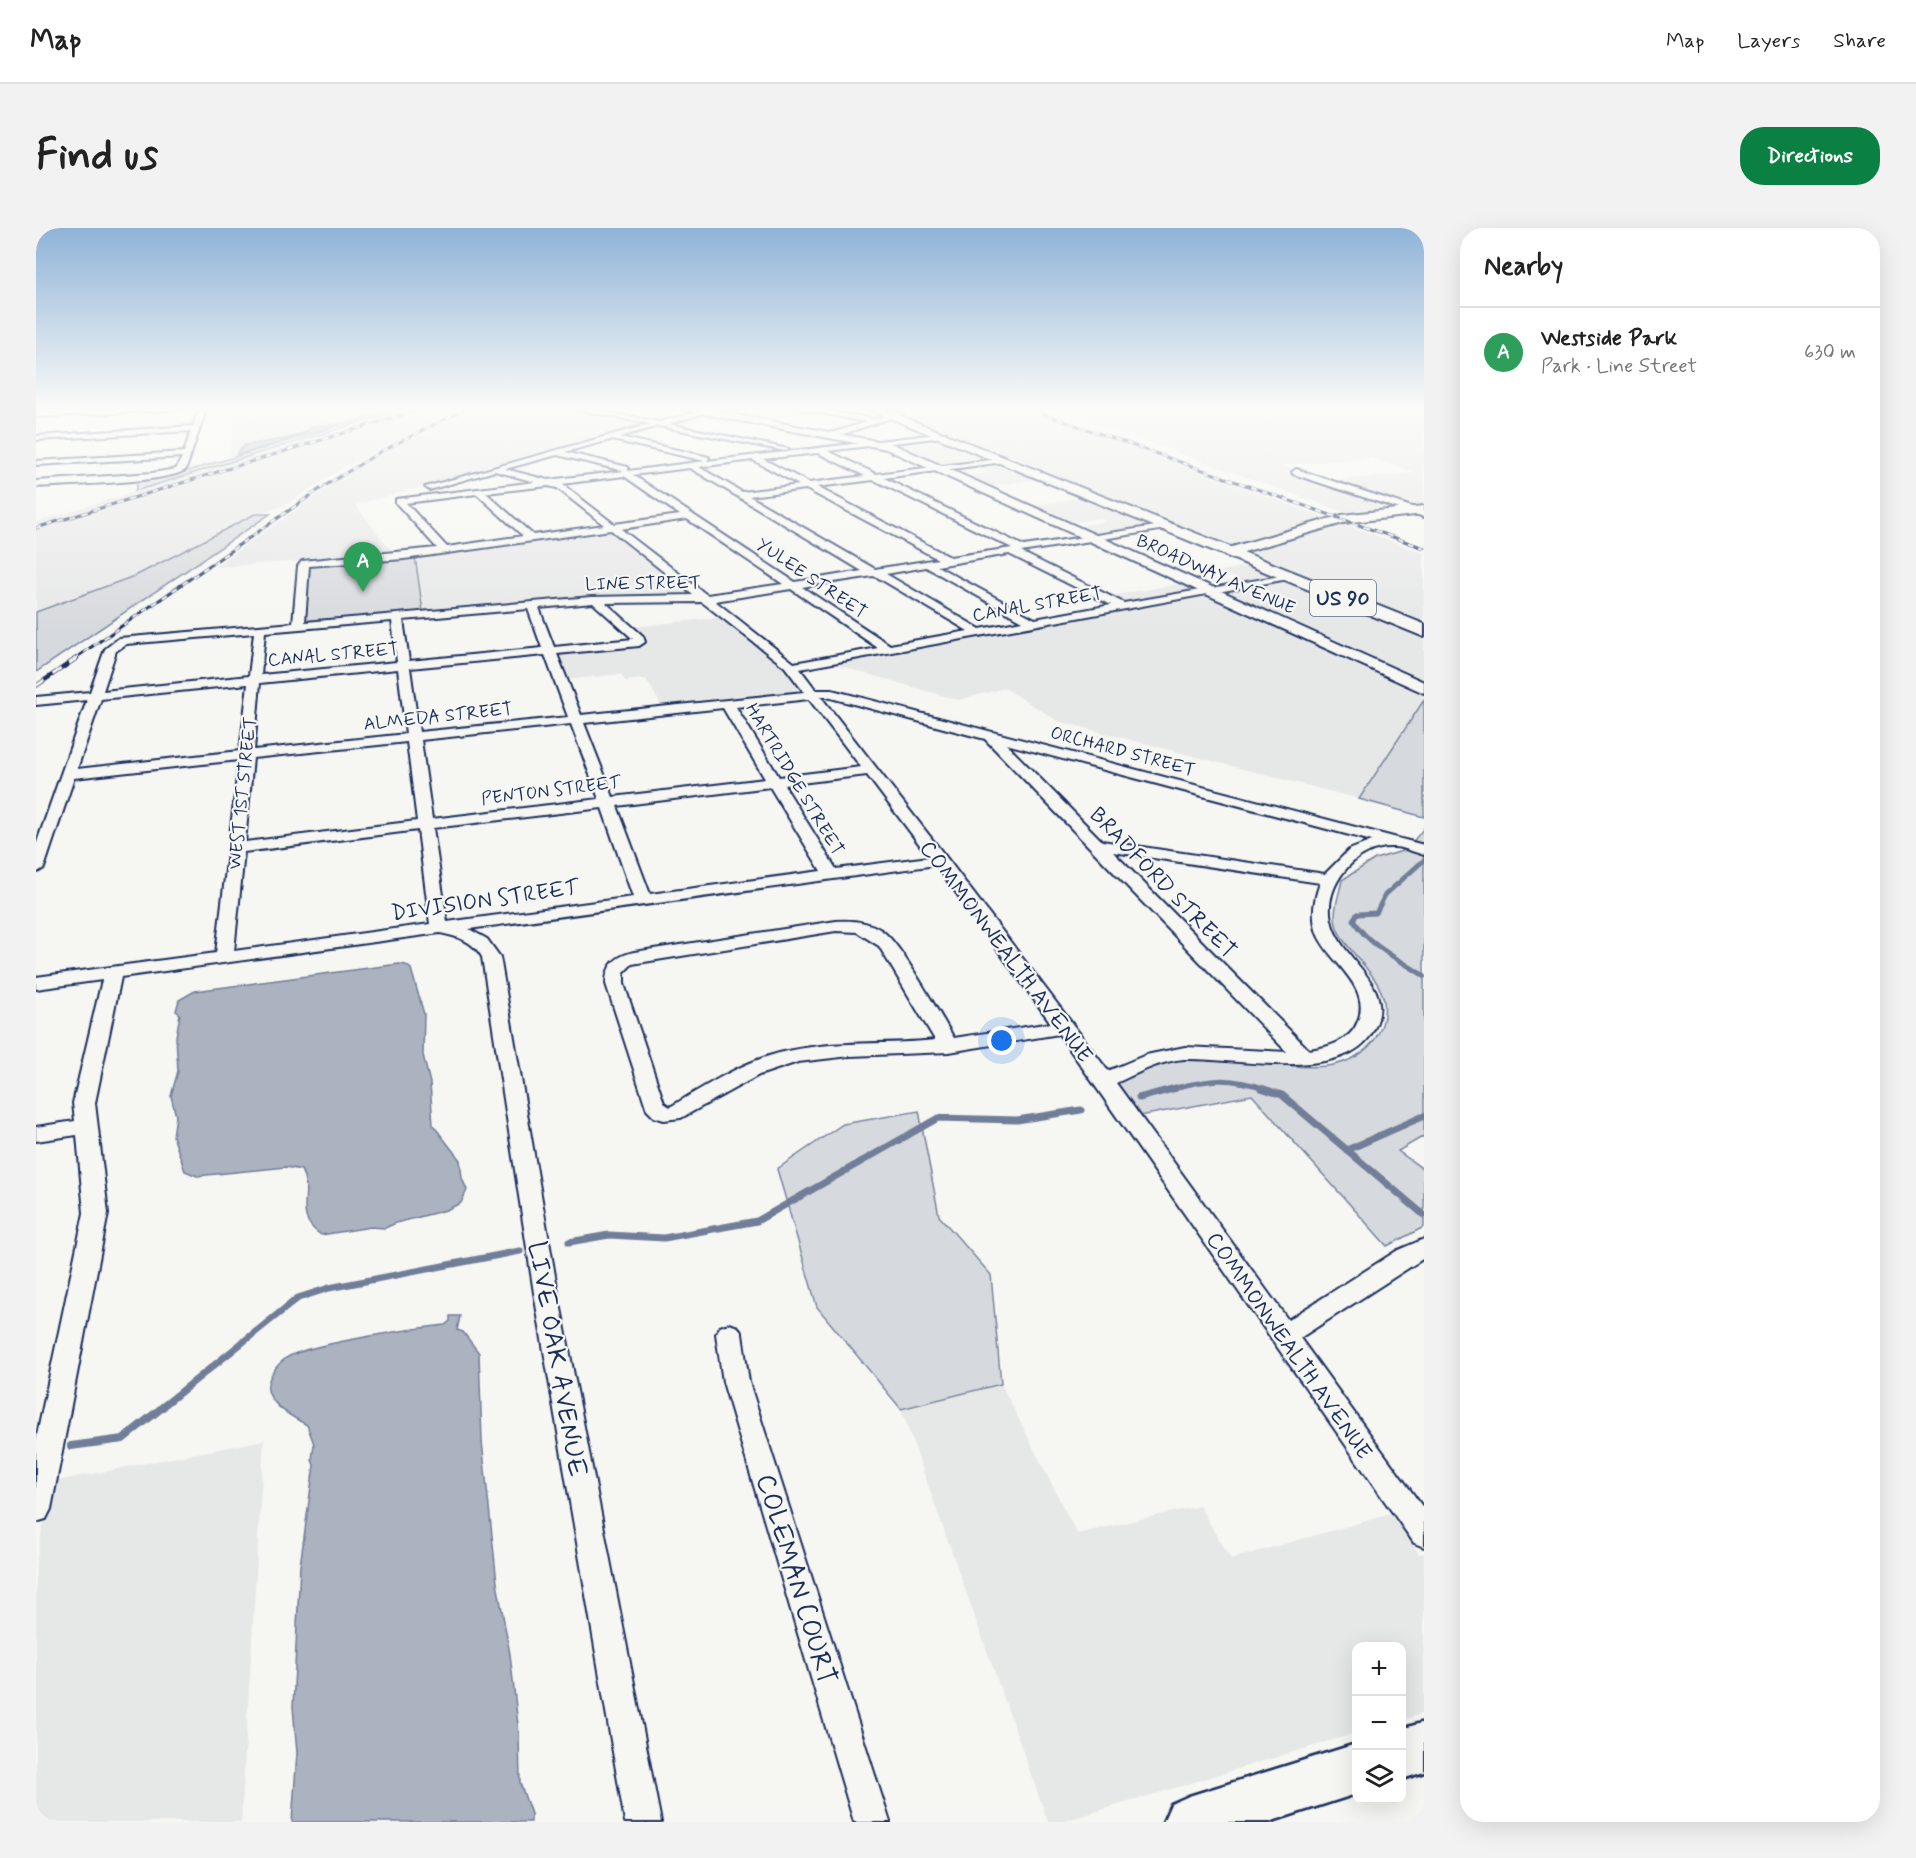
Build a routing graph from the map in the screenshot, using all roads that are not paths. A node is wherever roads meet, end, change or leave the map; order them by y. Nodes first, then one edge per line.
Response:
1 (57, 481) edge
2 (132, 481) edge
3 (451, 481) edge
4 (558, 481) edge
5 (637, 481) edge
6 (717, 481) edge
7 (799, 481) edge
8 (842, 481) edge
9 (884, 481) edge
10 (968, 481) edge
11 (1056, 481) edge
12 (1325, 481) edge
13 (552, 482) junction
14 (808, 486) junction
15 (38, 487) edge
16 (128, 491) dead end
17 (479, 491) junction
18 (740, 495) junction
19 (399, 501) junction
20 (1421, 512) edge
21 (690, 516) junction
22 (1166, 526) junction
23 (613, 527) junction
24 (530, 538) junction
25 (1093, 538) junction
26 (444, 550) junction
27 (1017, 550) junction
28 (1230, 552) junction
29 (948, 561) junction
30 (927, 564) junction
31 (874, 572) junction
32 (1288, 576) junction
33 (793, 585) junction
34 (1209, 591) junction
35 (705, 598) junction
36 (596, 600) junction
37 (532, 605) junction
38 (1124, 607) junction
39 (397, 617) junction
40 (1034, 623) junction
41 (299, 625) junction
42 (260, 629) junction
43 (1424, 631) edge
44 (979, 633) junction
45 (889, 650) junction
46 (549, 652) junction
47 (405, 666) junction
48 (792, 667) junction
49 (254, 680) junction
50 (1424, 688) edge
51 (812, 694) junction
52 (96, 696) junction
53 (36, 701) edge
54 (727, 703) junction
55 (574, 720) junction
56 (414, 736) junction
57 (990, 736) junction
58 (246, 754) junction
59 (871, 770) junction
60 (68, 774) junction
61 (774, 782) junction
62 (608, 803) junction
63 (425, 825) junction
64 (1393, 842) junction
65 (1096, 845) junction
66 (236, 848) junction
67 (1424, 850) edge
68 (940, 860) junction
69 (36, 868) edge
70 (831, 875) junction
71 (1328, 879) junction
72 (643, 900) junction
73 (439, 928) junction
74 (224, 958) junction
75 (113, 973) junction
76 (36, 983) edge
77 (1064, 1027) junction
78 (949, 1046) junction
79 (1305, 1058) junction
80 (1104, 1081) junction
81 (88, 1126) junction
82 (36, 1134) edge
83 (1424, 1248) edge
84 (729, 1334) dead end
85 (1283, 1336) junction
86 (36, 1509) edge
87 (1424, 1533) edge
88 (1424, 1747) edge
89 (1406, 1752) edge
90 (1352, 1770) edge
91 (643, 1822) edge
92 (872, 1822) edge
93 (1188, 1822) edge

1 - 15 street
2 - 16 street
3 - 19 street
4 - 13 street
5 - 21 street, YULEE STREET
6 - 18 street
7 - 14 street
8 - 14 street
9 - 27 street
10 - 25 street, BROADWAY AVENUE
11 - 22 main road, US 90
12 - 20 street
13 - 17 street
13 - 23 street, COMMONWEALTH AVENUE
14 - 18 street
14 - 29 street
17 - 19 street
17 - 24 street
18 - 31 street
19 - 26 street
20 - 28 street
21 - 23 street
21 - 33 street, YULEE STREET
22 - 25 street, LINE STREET
22 - 28 main road, US 90
23 - 24 street
23 - 35 street, COMMONWEALTH AVENUE
24 - 26 street
25 - 27 street, LINE STREET
25 - 34 street, BROADWAY AVENUE
26 - 41 street
27 - 29 street, LINE STREET
27 - 38 street
28 - 32 main road, US 90
29 - 30 street, LINE STREET
30 - 31 street, LINE STREET
30 - 40 street
31 - 33 street, LINE STREET
31 - 44 street
32 - 34 street, CANAL STREET
32 - 43 main road, US 90
33 - 35 street, LINE STREET
33 - 45 street, YULEE STREET
34 - 38 street, CANAL STREET
34 - 50 street, BROADWAY AVENUE
35 - 36 street, LINE STREET
35 - 48 street, COMMONWEALTH AVENUE
36 - 37 street, LINE STREET
36 - 46 street, CANAL STREET
37 - 39 street, LINE STREET
37 - 46 street
38 - 40 street, CANAL STREET
39 - 41 street, LINE STREET
39 - 47 street
40 - 44 street, CANAL STREET
41 - 42 street, LINE STREET
42 - 49 street, WEST 1ST STREET
42 - 52 street, LINE STREET
44 - 45 street, CANAL STREET
45 - 48 street, CANAL STREET
46 - 47 street, CANAL STREET
46 - 55 street
47 - 49 street, CANAL STREET
47 - 56 street
48 - 51 street, COMMONWEALTH AVENUE
49 - 52 street, CANAL STREET
49 - 58 street, WEST 1ST STREET
51 - 54 street, ALMEDA STREET
51 - 57 street, ORCHARD STREET
51 - 59 street, COMMONWEALTH AVENUE
52 - 53 street, CANAL STREET
52 - 60 street
54 - 55 street, ALMEDA STREET
54 - 61 street, HARTRIDGE STREET
55 - 56 street, ALMEDA STREET
55 - 62 street
56 - 58 street, ALMEDA STREET
56 - 63 street
57 - 64 street, ORCHARD STREET
57 - 65 street, BRADFORD STREET
58 - 60 street, ALMEDA STREET
58 - 66 street, WEST 1ST STREET
59 - 61 street, PENTON STREET
59 - 68 street, COMMONWEALTH AVENUE
60 - 69 street
61 - 62 street, PENTON STREET
61 - 70 street, HARTRIDGE STREET
62 - 63 street, PENTON STREET
62 - 72 street
63 - 66 street, PENTON STREET
63 - 73 street
64 - 67 street, ORCHARD STREET
64 - 71 street
65 - 71 street
65 - 79 street, BRADFORD STREET
66 - 74 street, WEST 1ST STREET
68 - 70 street, DIVISION STREET
68 - 77 street, COMMONWEALTH AVENUE
70 - 72 street, DIVISION STREET
71 - 79 street
72 - 73 street, DIVISION STREET
73 - 74 street, DIVISION STREET
73 - 91 street, LIVE OAK AVENUE
74 - 75 street, DIVISION STREET
75 - 76 street, DIVISION STREET
75 - 81 street
77 - 78 street
77 - 80 street, COMMONWEALTH AVENUE
78 - 78 street
79 - 80 street
80 - 85 street, COMMONWEALTH AVENUE
81 - 82 street
81 - 86 street
83 - 85 street
84 - 92 street, COLEMAN COURT
85 - 87 street, COMMONWEALTH AVENUE
88 - 89 main road
90 - 93 main road

